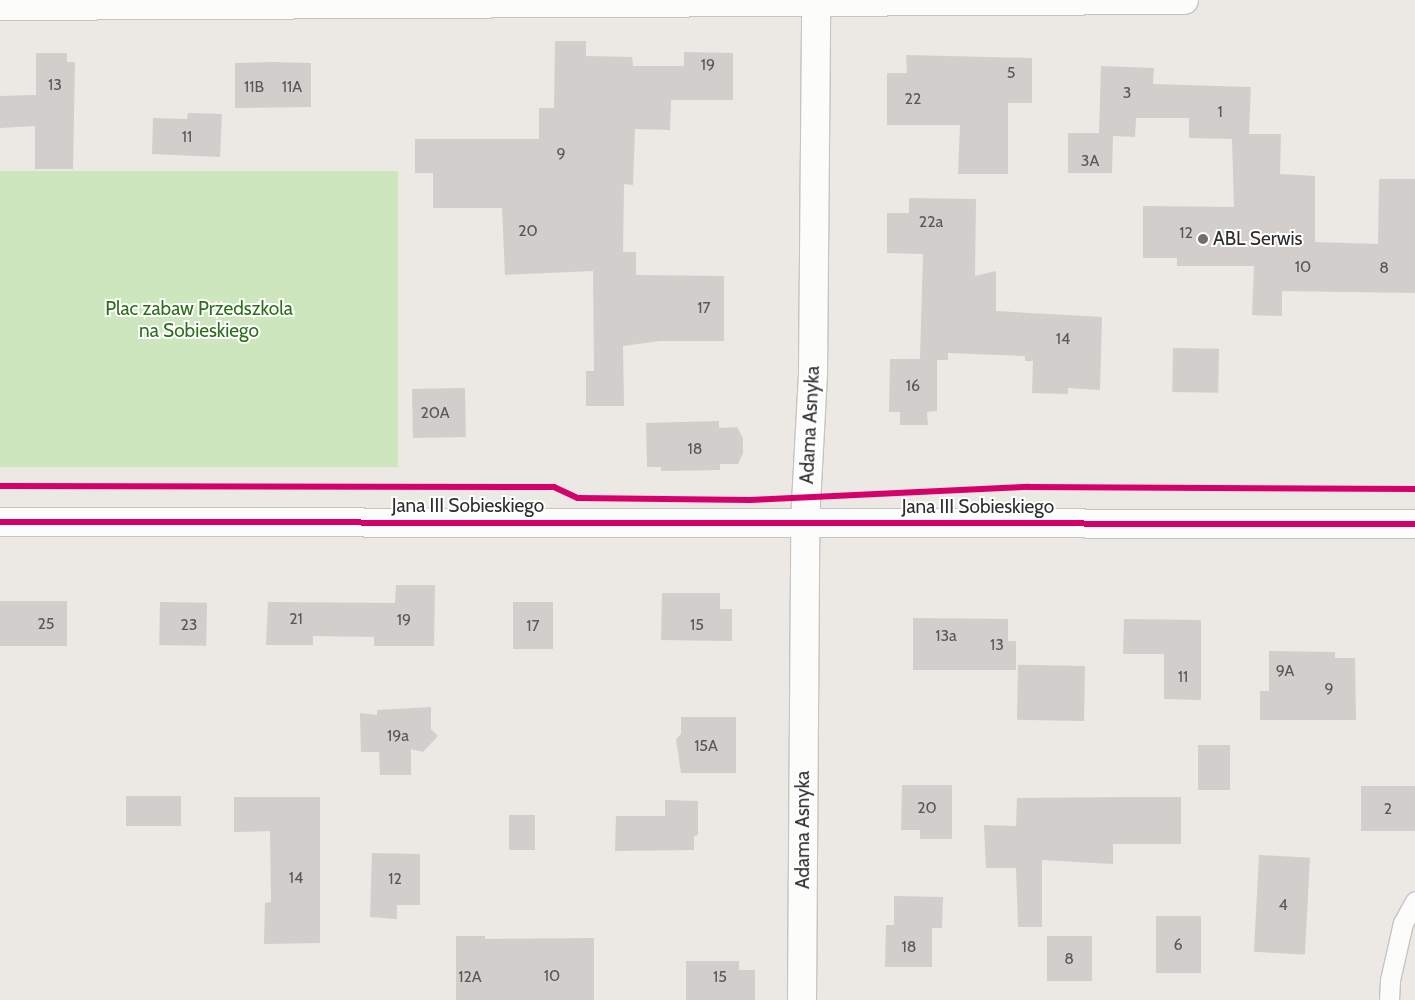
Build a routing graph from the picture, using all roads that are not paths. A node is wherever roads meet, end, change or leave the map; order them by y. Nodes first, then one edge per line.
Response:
1 (816, 0) edge
2 (1184, 0) edge
3 (389, 3) edge
4 (0, 6) edge
5 (0, 522) edge
6 (805, 522) junction
7 (1415, 524) edge
8 (1415, 901) edge
9 (802, 1000) edge
10 (1389, 1000) edge

1 - 2 street
1 - 3 street
1 - 6 street, Adama Asnyka
3 - 4 street
5 - 6 street, Jana III Sobieskiego
6 - 7 street, Jana III Sobieskiego
6 - 9 street, Adama Asnyka
8 - 10 lane

